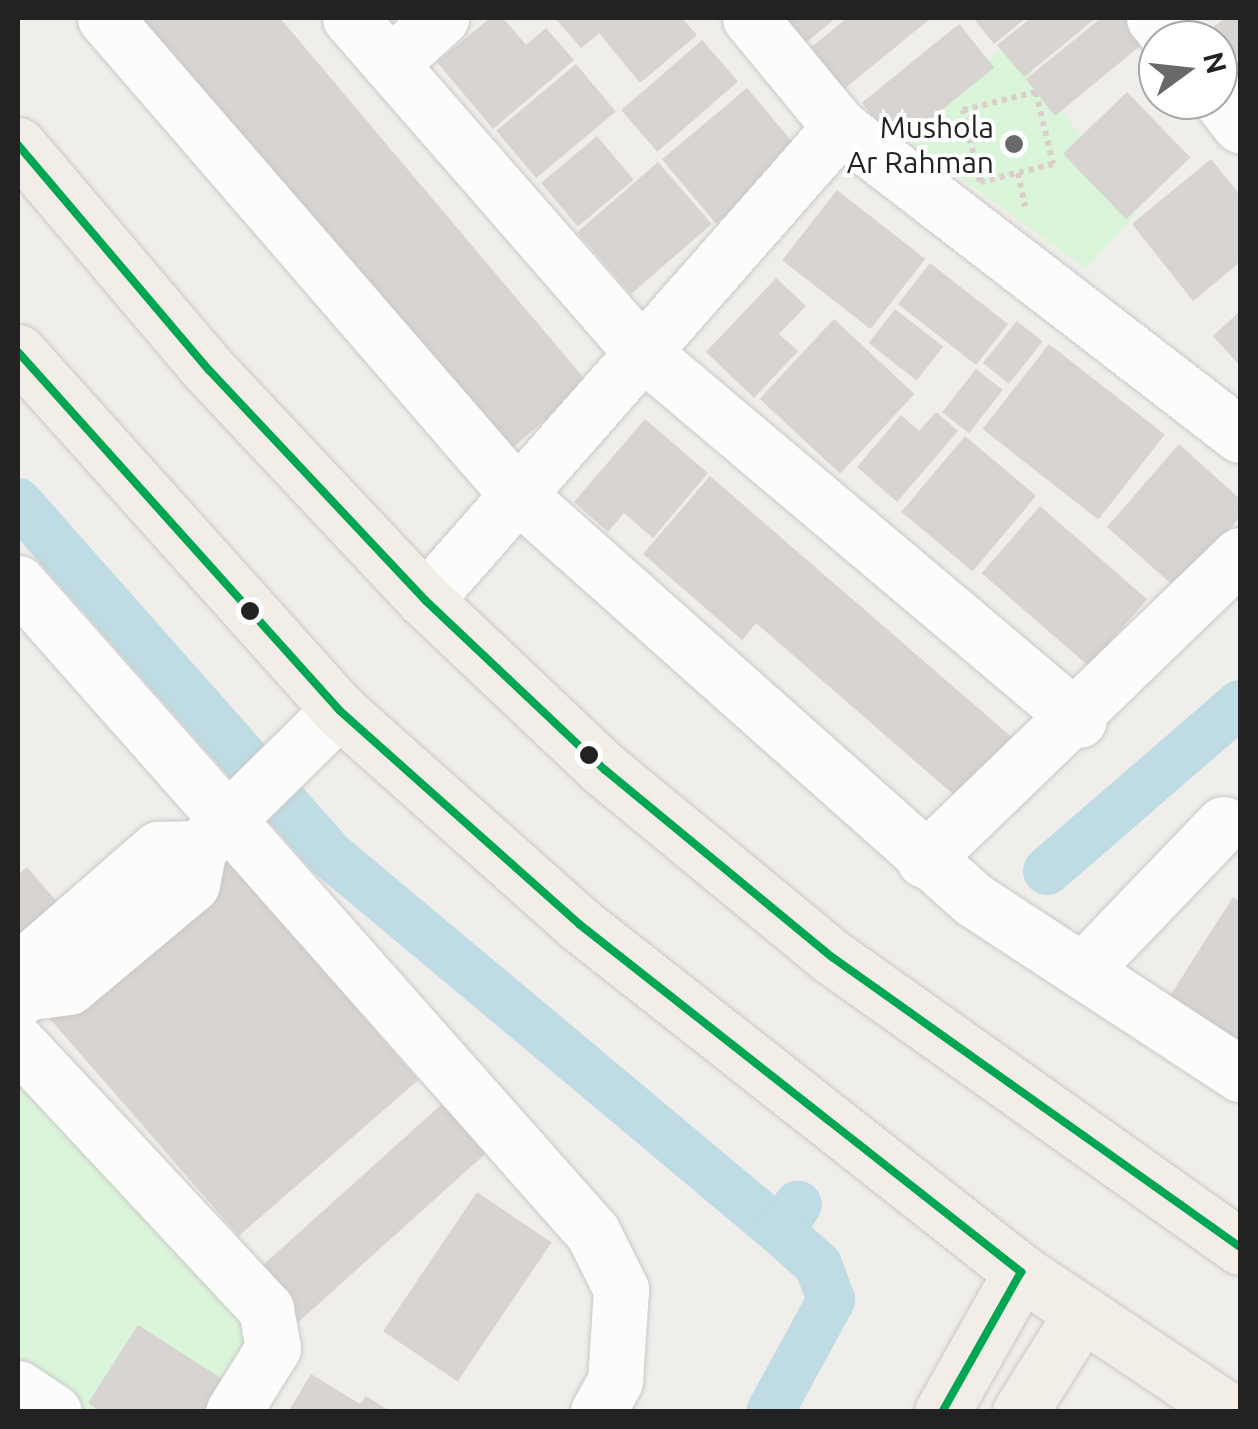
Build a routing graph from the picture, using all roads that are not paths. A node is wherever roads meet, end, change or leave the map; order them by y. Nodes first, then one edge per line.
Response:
1 (105, 18) edge
2 (350, 18) edge
3 (441, 18) edge
4 (750, 18) edge
5 (390, 64) junction
6 (840, 127) junction
7 (18, 145) edge
8 (640, 350) junction
9 (18, 352) edge
10 (1240, 435) edge
11 (515, 492) junction
12 (1240, 555) edge
13 (18, 583) edge
14 (425, 600) junction
15 (338, 710) junction
16 (1080, 720) junction
17 (227, 823) junction
18 (1223, 824) dead end
19 (924, 860) junction
20 (1084, 969) junction
21 (20, 1012) edge
22 (1240, 1074) edge
23 (1240, 1247) edge
24 (1020, 1272) junction
25 (1082, 1313) junction
26 (18, 1388) edge
27 (54, 1412) edge
28 (233, 1412) edge
29 (598, 1412) edge
30 (942, 1412) edge
31 (1020, 1412) edge
32 (1230, 1412) edge

1 - 11 street
2 - 5 street
3 - 5 street
4 - 6 street
5 - 8 street
6 - 8 street
6 - 10 street
7 - 14 main road
8 - 11 street
8 - 16 street
9 - 15 main road
11 - 14 street
11 - 19 street
12 - 16 street
13 - 17 street
14 - 23 main road
15 - 17 street
15 - 24 main road
16 - 19 street
17 - 21 street
17 - 29 street
18 - 20 street
19 - 20 street
20 - 22 street
21 - 28 street
24 - 25 main road
24 - 30 main road
25 - 31 main road
25 - 32 main road
26 - 27 street

